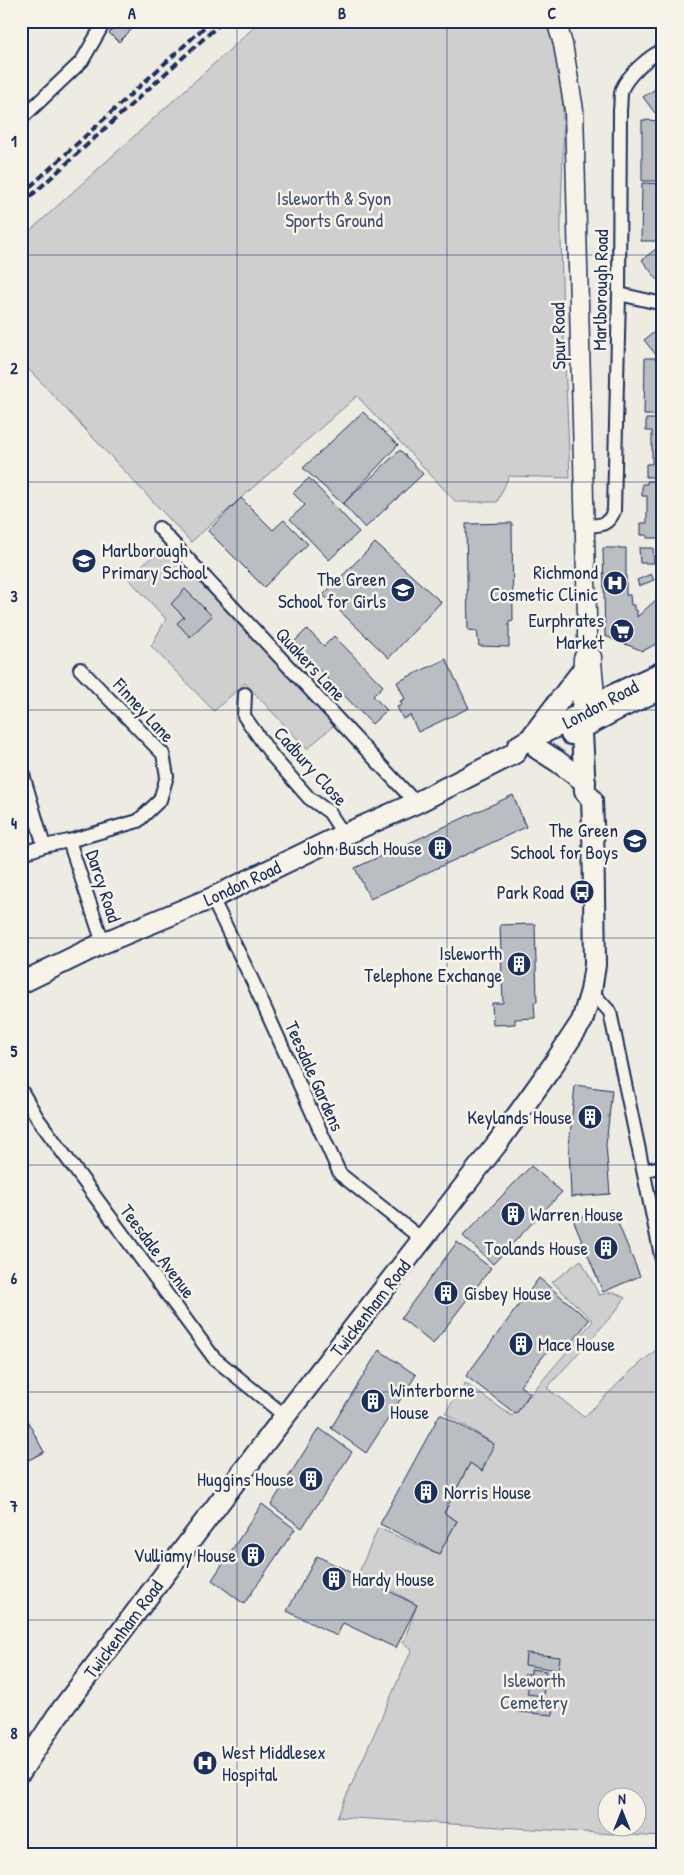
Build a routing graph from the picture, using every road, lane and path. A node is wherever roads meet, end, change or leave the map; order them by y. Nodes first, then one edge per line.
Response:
1 (105, 21) edge
2 (556, 21) edge
3 (663, 50) edge
4 (21, 119) edge
5 (619, 294) junction
6 (663, 304) edge
7 (584, 526) junction
8 (159, 528) dead end
9 (585, 662) junction
10 (80, 669) dead end
11 (663, 672) edge
12 (663, 688) edge
13 (245, 694) dead end
14 (589, 718) junction
15 (527, 747) junction
16 (21, 768) edge
17 (588, 791) junction
18 (416, 803) junction
19 (344, 835) junction
20 (69, 840) junction
21 (44, 846) junction
22 (21, 854) edge
23 (212, 898) junction
24 (103, 944) junction
25 (21, 983) edge
26 (591, 991) junction
27 (21, 1090) edge
28 (663, 1166) edge
29 (644, 1171) junction
30 (423, 1240) junction
31 (663, 1265) edge
32 (285, 1416) junction
33 (21, 1771) edge

1 - 4 street
2 - 7 main road, Spur Road
3 - 5 street, Marlborough Road
5 - 6 street
5 - 7 street, Marlborough Road
7 - 9 main road, Spur Road
8 - 18 street, Quakers Lane
9 - 14 main road, Spur Road
9 - 15 main road
10 - 20 street, Finney Lane
11 - 14 main road, London Road
12 - 14 main road, London Road
13 - 19 street, Cadbury Close
14 - 15 main road, London Road
14 - 17 main road, Twickenham Road
15 - 17 main road
15 - 18 main road, London Road
16 - 21 street
17 - 26 main road, Twickenham Road
18 - 19 main road, London Road
19 - 23 main road, London Road
20 - 21 street, Finney Lane
20 - 24 street, Darcy Road
21 - 22 street, Finney Lane
23 - 24 main road, London Road
23 - 30 street, Teesdale Gardens
24 - 25 main road, London Road
26 - 29 street
26 - 30 main road, Twickenham Road
27 - 32 street, Teesdale Avenue
28 - 29 street
29 - 31 street
30 - 32 main road, Twickenham Road
32 - 33 main road, Twickenham Road

